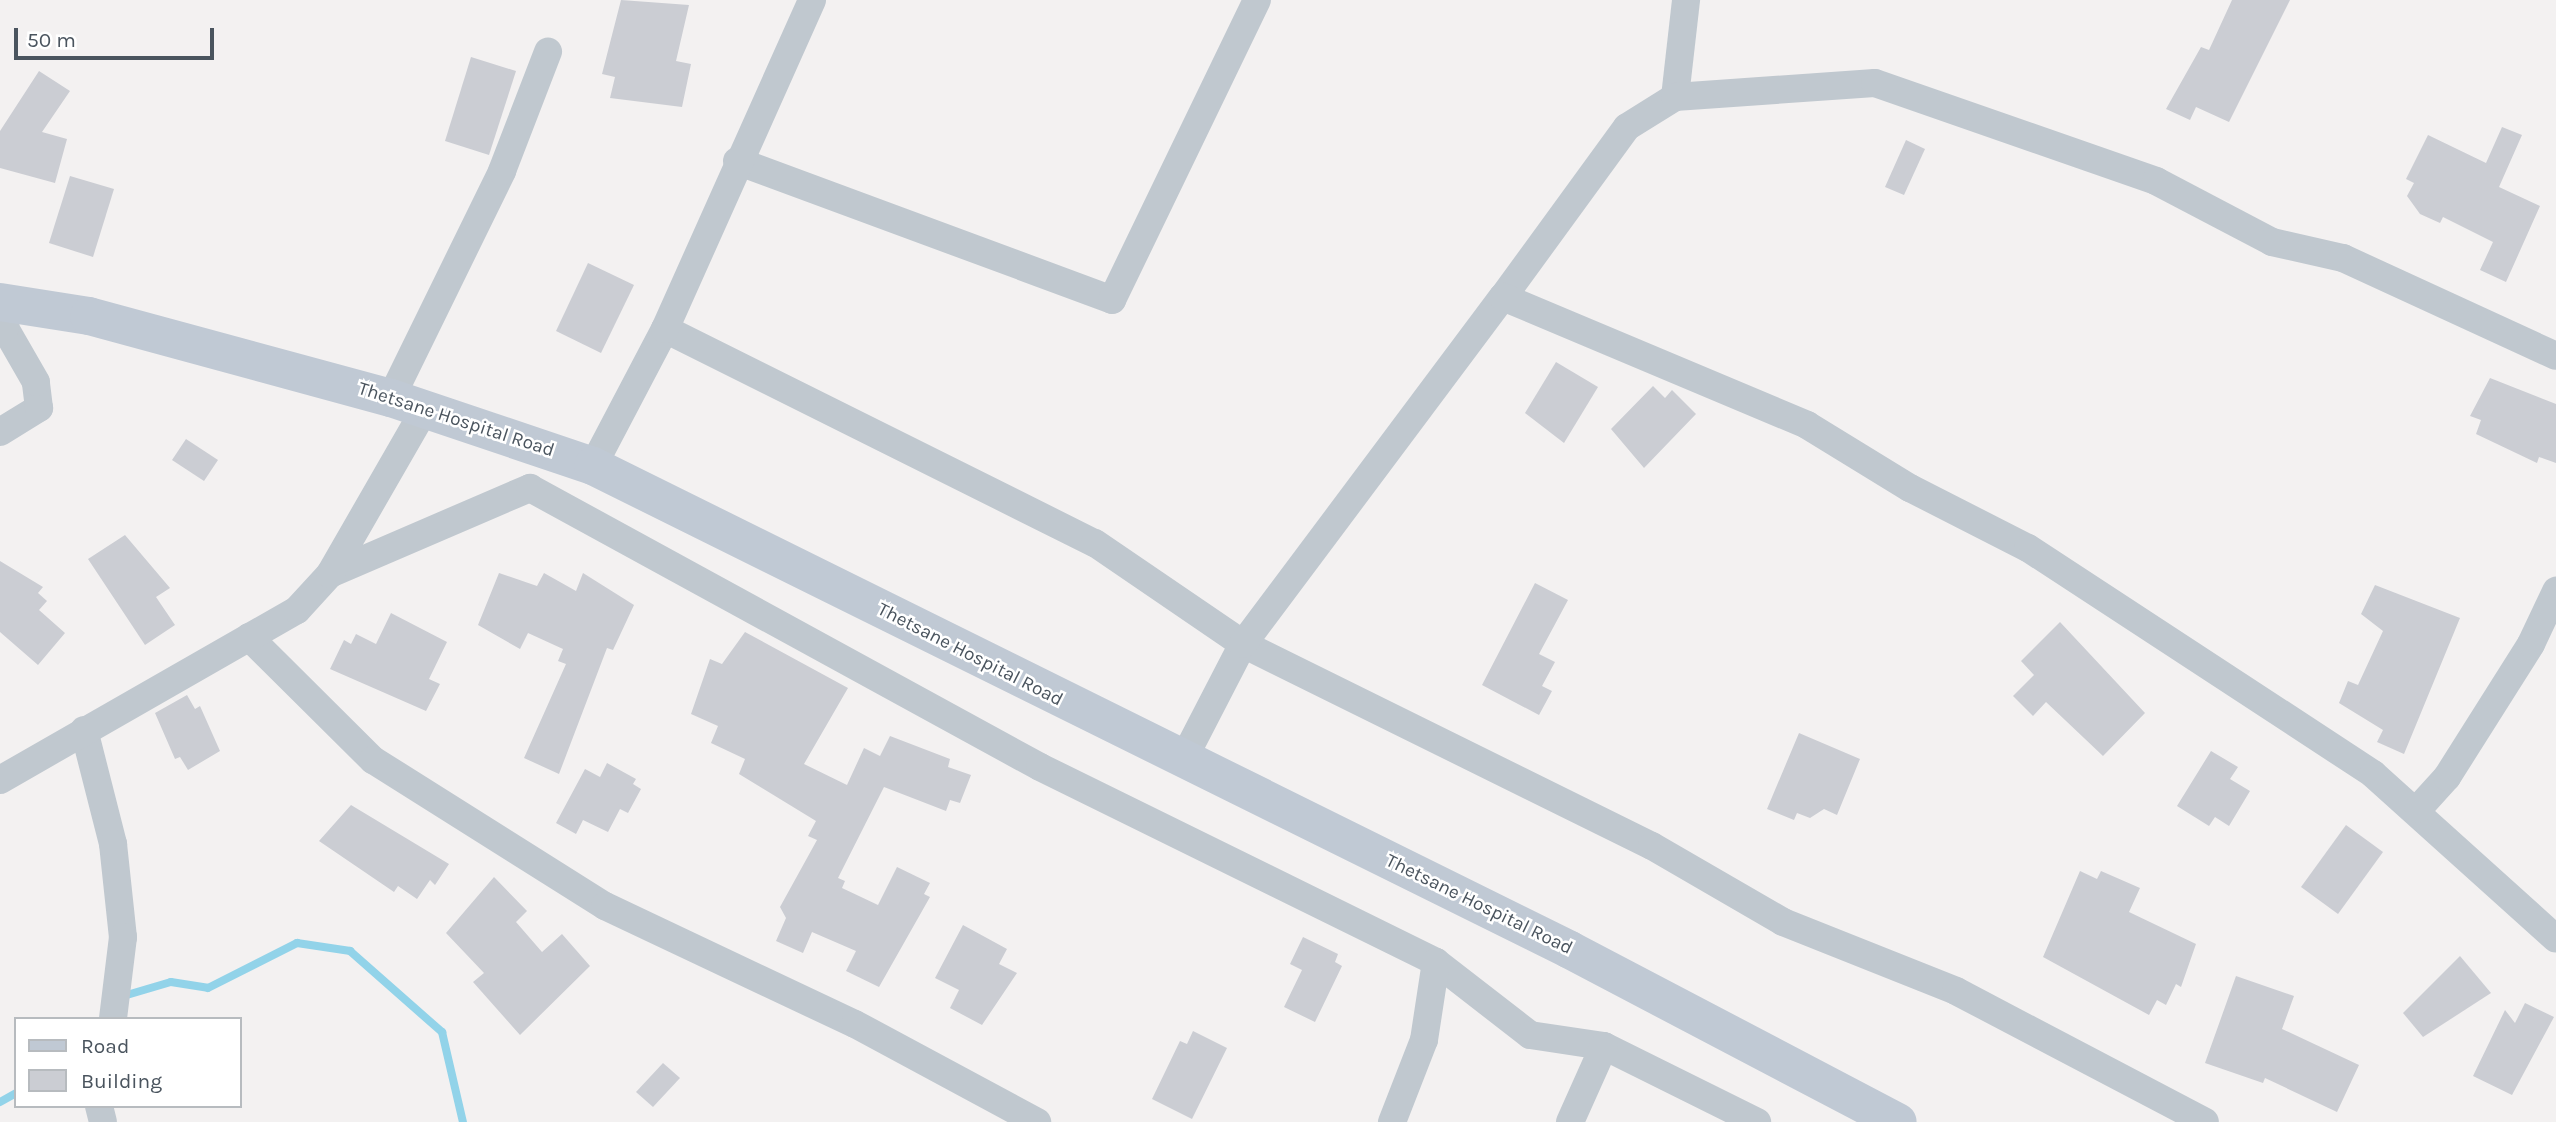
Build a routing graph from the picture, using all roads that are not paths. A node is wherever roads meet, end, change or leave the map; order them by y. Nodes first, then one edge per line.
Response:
1 (812, 0) edge
2 (1257, 0) edge
3 (1686, 0) edge
4 (548, 52) dead end
5 (1675, 97) junction
6 (737, 161) junction
7 (1503, 297) junction
8 (4, 303) edge
9 (665, 329) junction
10 (2556, 356) edge
11 (409, 402) junction
12 (0, 432) edge
13 (593, 466) junction
14 (330, 574) junction
15 (2556, 591) edge
16 (249, 637) junction
17 (1243, 643) junction
18 (84, 730) junction
19 (1183, 760) junction
20 (0, 780) edge
21 (2418, 809) junction
22 (2556, 939) edge
23 (1436, 962) junction
24 (113, 1017) edge
25 (1604, 1046) junction
26 (1037, 1122) edge
27 (1392, 1122) edge
28 (1570, 1122) edge
29 (1757, 1122) edge
30 (1898, 1122) edge
31 (2205, 1122) edge

1 - 6 street
2 - 6 street
3 - 5 street
4 - 11 street
5 - 7 street
5 - 10 street
6 - 9 street
7 - 17 street
7 - 21 street
8 - 11 main road, Thetsane Hospital Road
8 - 12 street
9 - 13 street
9 - 17 street
11 - 13 main road, Thetsane Hospital Road
11 - 14 street
13 - 19 main road, Thetsane Hospital Road
14 - 16 street
14 - 23 street
15 - 21 street
16 - 18 street
16 - 26 street
17 - 19 street
17 - 31 street
18 - 20 street
18 - 24 street
19 - 30 main road, Thetsane Hospital Road
21 - 22 street
23 - 25 street
23 - 27 street
25 - 28 street
25 - 29 street

